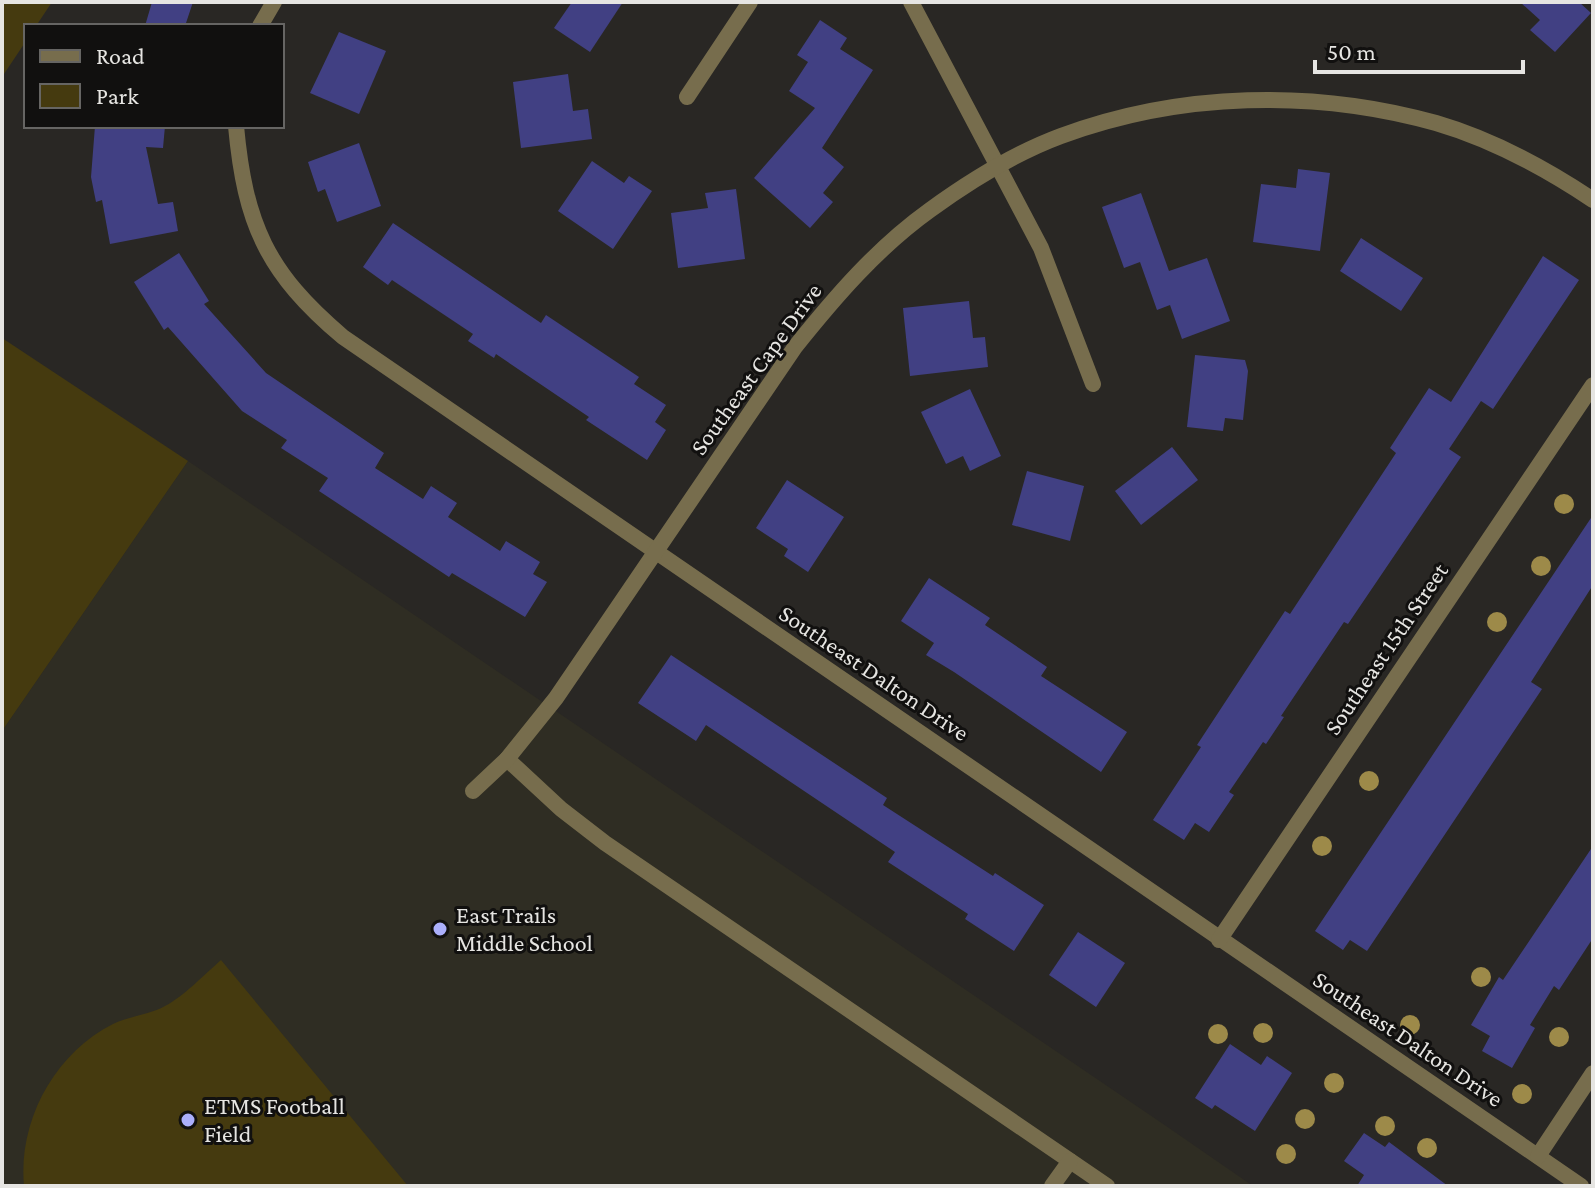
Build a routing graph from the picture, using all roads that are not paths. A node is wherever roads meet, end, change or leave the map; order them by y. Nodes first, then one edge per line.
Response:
1 (274, 2) edge
2 (750, 2) edge
3 (911, 2) edge
4 (261, 24) edge
5 (687, 97) dead end
6 (236, 128) edge
7 (997, 166) junction
8 (1593, 200) edge
9 (1093, 384) dead end
10 (1593, 385) edge
11 (656, 552) junction
12 (507, 759) junction
13 (473, 791) dead end
14 (1219, 940) junction
15 (1593, 1073) edge
16 (1538, 1156) junction
17 (1070, 1161) junction
18 (1052, 1186) edge
19 (1107, 1186) edge
20 (1581, 1186) edge

1 - 4 street
2 - 5 street
3 - 7 street
6 - 11 street, Southeast Dalton Drive
7 - 8 street, Southeast Cape Drive
7 - 9 street
7 - 11 street, Southeast Cape Drive
10 - 14 street, Southeast 15th Street
11 - 12 street, Southeast Cape Drive
11 - 14 street, Southeast Dalton Drive
12 - 13 street, Southeast Cape Drive
12 - 17 street
14 - 16 street, Southeast Dalton Drive
15 - 16 street
16 - 20 street, Southeast Dalton Drive
17 - 18 street
17 - 19 street

